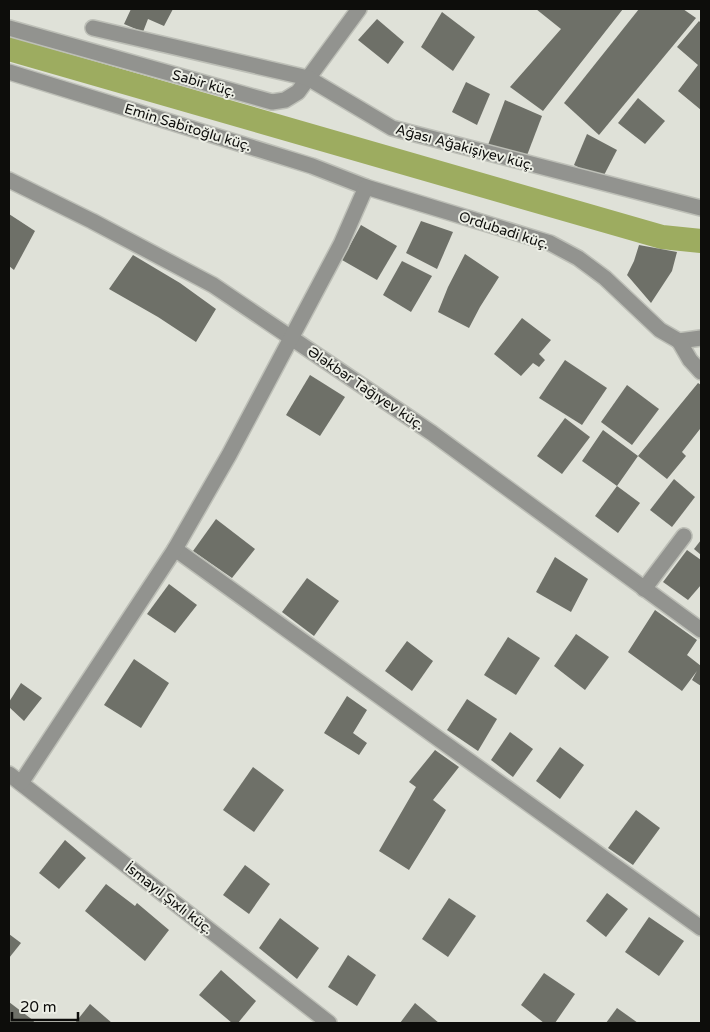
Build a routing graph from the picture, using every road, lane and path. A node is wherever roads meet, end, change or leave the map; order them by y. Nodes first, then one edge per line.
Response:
1 (359, 9) edge
2 (9, 28) edge
3 (94, 28) dead end
4 (9, 72) edge
5 (308, 78) junction
6 (9, 180) edge
7 (366, 187) junction
8 (701, 208) edge
9 (292, 338) junction
10 (701, 338) edge
11 (679, 341) junction
12 (701, 372) edge
13 (684, 536) dead end
14 (175, 549) junction
15 (644, 589) junction
16 (701, 630) edge
17 (15, 778) edge
18 (701, 928) edge
19 (329, 1023) edge

1 - 5 street, Sabir küç.
2 - 5 street, Sabir küç.
3 - 5 street, Ağası Ağakişiyev küç.
4 - 7 street, Emin Sabitoğlu küç.
5 - 8 street, Ağası Ağakişiyev küç.
6 - 9 street, Ələkbər Tağıyev küç.
7 - 9 street
7 - 11 street, Ordubadi küç.
9 - 14 street
9 - 15 street, Ələkbər Tağıyev küç.
10 - 11 street
11 - 12 street
13 - 15 street
14 - 17 street
14 - 18 street
15 - 16 street, Ələkbər Tağıyev küç.
17 - 19 street, İsmayıl Şıxlı küç.

